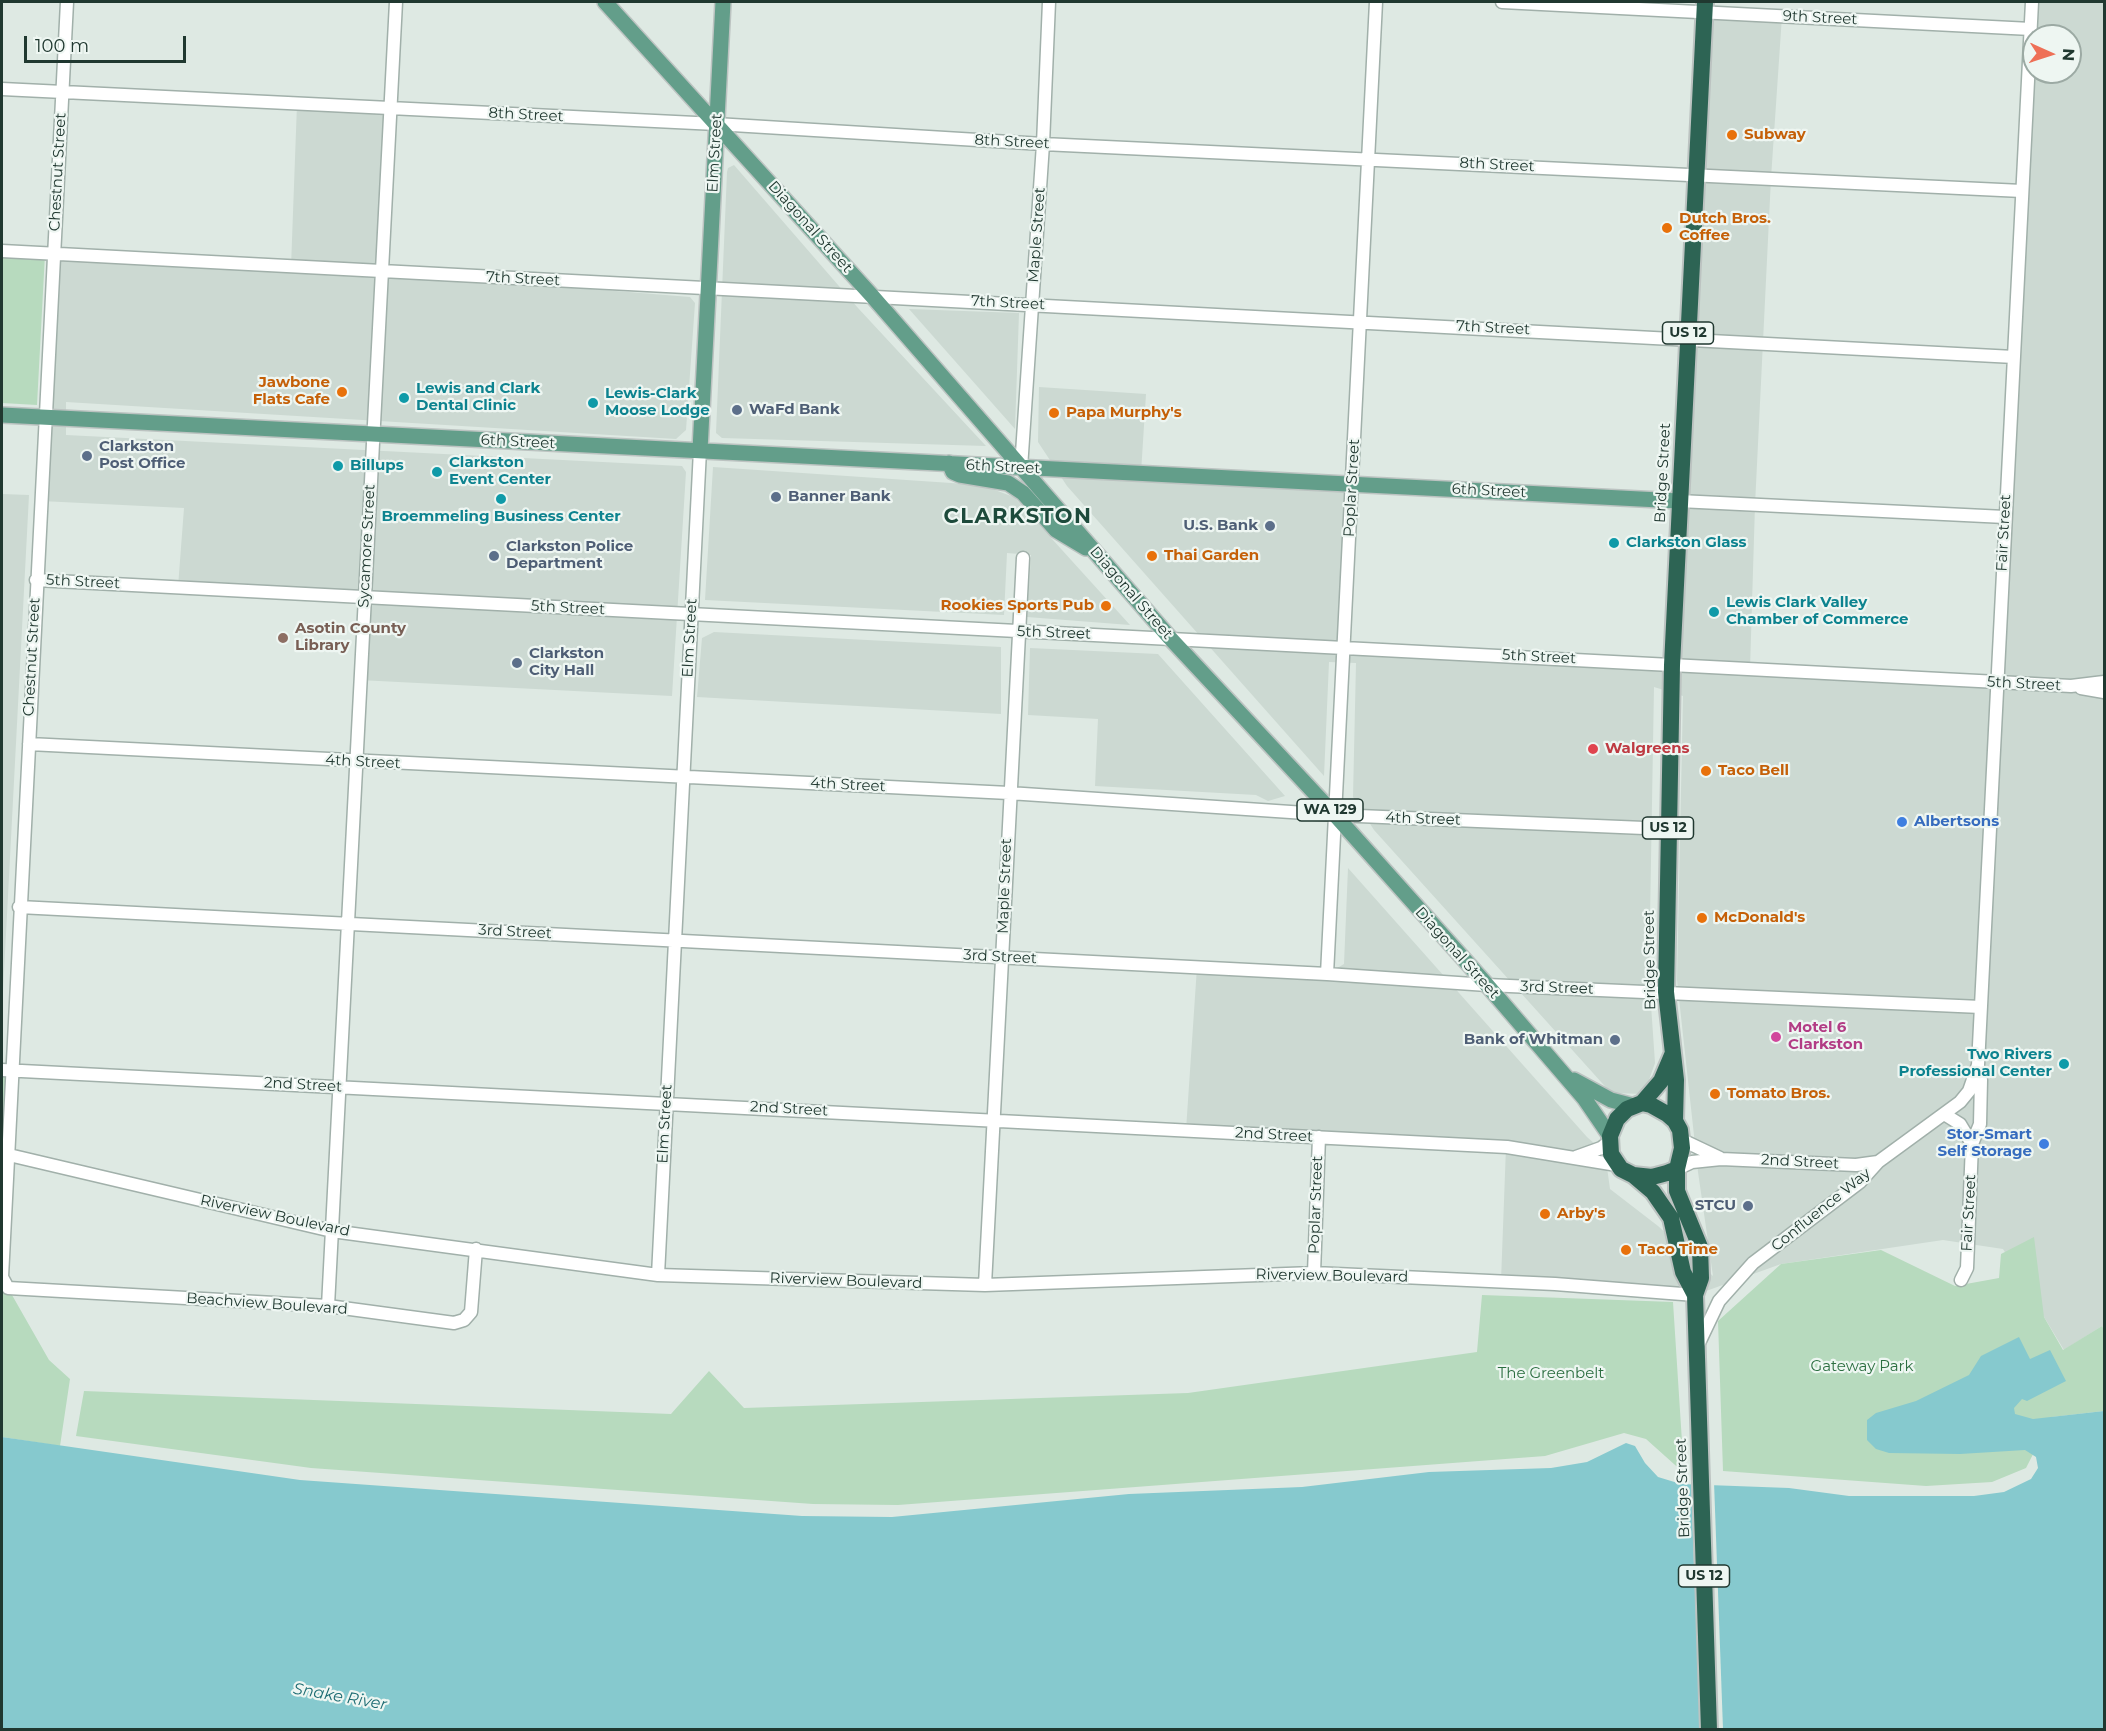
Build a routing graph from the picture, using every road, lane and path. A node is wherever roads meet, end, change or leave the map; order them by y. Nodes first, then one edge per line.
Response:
1 (67, 2) edge
2 (396, 2) edge
3 (605, 2) edge
4 (723, 2) edge
5 (1049, 2) edge
6 (1376, 2) edge
7 (1502, 2) edge
8 (2032, 2) edge
9 (1705, 7) edge
10 (2031, 24) edge
11 (2022, 28) edge
12 (2028, 84) edge
13 (2, 89) edge
14 (63, 92) junction
15 (390, 109) junction
16 (716, 124) junction
17 (1043, 144) junction
18 (1368, 159) junction
19 (1696, 175) junction
20 (2022, 191) junction
21 (2, 251) edge
22 (54, 254) junction
23 (381, 272) junction
24 (708, 288) junction
25 (873, 297) junction
26 (1033, 304) junction
27 (1361, 321) junction
28 (1688, 339) junction
29 (2014, 357) junction
30 (2, 415) edge
31 (46, 417) junction
32 (373, 435) junction
33 (700, 450) junction
34 (949, 464) junction
35 (1021, 468) junction
36 (1352, 484) junction
37 (1679, 501) junction
38 (2005, 517) junction
39 (1099, 556) junction
40 (1023, 558) dead end
41 (36, 580) junction
42 (364, 597) junction
43 (691, 614) junction
44 (1019, 632) junction
45 (1170, 638) junction
46 (1345, 647) junction
47 (1672, 665) junction
48 (1998, 682) junction
49 (2104, 682) edge
50 (2071, 686) junction
51 (2104, 692) edge
52 (29, 744) junction
53 (355, 762) junction
54 (683, 777) junction
55 (1009, 793) junction
56 (1335, 815) junction
57 (1668, 829) junction
58 (19, 907) junction
59 (347, 923) junction
60 (675, 940) junction
61 (1002, 957) junction
62 (1327, 974) junction
63 (1487, 985) junction
64 (1666, 992) junction
65 (1981, 1007) junction
66 (1672, 1054) junction
67 (1978, 1065) junction
68 (7, 1070) edge
69 (1564, 1074) junction
70 (339, 1086) junction
71 (1969, 1091) joint
72 (666, 1102) junction
73 (1638, 1104) junction
74 (1944, 1114) junction
75 (993, 1119) junction
76 (1676, 1121) junction
77 (1319, 1137) junction
78 (1610, 1139) junction
79 (1682, 1140) junction
80 (1972, 1144) junction
81 (9, 1155) junction
82 (1575, 1158) junction
83 (1721, 1159) junction
84 (1878, 1162) junction
85 (1617, 1165) junction
86 (1677, 1169) junction
87 (1633, 1175) junction
88 (332, 1231) junction
89 (476, 1249) junction
90 (1314, 1273) junction
91 (658, 1275) junction
92 (2, 1277) edge
93 (1961, 1280) dead end
94 (985, 1285) junction
95 (1695, 1294) junction
96 (328, 1306) junction
97 (1696, 1349) junction
98 (1709, 1723) edge

1 - 14 street, Chestnut Street
2 - 15 street, Sycamore Street
3 - 16 main road, Diagonal Street
4 - 16 main road, Elm Street
5 - 17 street, Maple Street
6 - 18 street, Poplar Street
7 - 9 street, 9th Street
8 - 10 street, Fair Street
9 - 11 street, 9th Street
9 - 19 highway, Bridge Street / US 12
12 - 20 street, Fair Street
13 - 14 street, 8th Street
14 - 15 street, 8th Street
14 - 22 street, Chestnut Street
15 - 16 street, 8th Street
15 - 23 street, Sycamore Street
16 - 17 street, 8th Street
16 - 24 main road, Elm Street
16 - 25 main road, Diagonal Street
17 - 18 street, 8th Street
17 - 26 street, Maple Street
18 - 19 street, 8th Street
18 - 27 street, Poplar Street
19 - 20 street, 8th Street
19 - 28 highway, Bridge Street / US 12
20 - 29 street, Fair Street
21 - 22 street, 7th Street
22 - 23 street, 7th Street
22 - 31 street, Chestnut Street
23 - 24 street, 7th Street
23 - 32 street, Sycamore Street
24 - 25 street, 7th Street
24 - 33 main road, Elm Street
25 - 26 street, 7th Street
25 - 35 main road, Diagonal Street
26 - 27 street, 7th Street
26 - 35 street, Maple Street
27 - 28 street, 7th Street
27 - 36 street, Poplar Street
28 - 29 street, 7th Street
28 - 37 highway, Bridge Street / US 12
29 - 38 street, Fair Street
30 - 31 main road, 6th Street / WA 129
31 - 32 main road, 6th Street / WA 129
31 - 41 street, Chestnut Street
32 - 33 main road, 6th Street / WA 129
32 - 42 street, Sycamore Street
33 - 34 main road, 6th Street / WA 129
33 - 43 street, Elm Street
34 - 35 main road, 6th Street / WA 129
34 - 39 main road, WA 129
35 - 36 main road, 6th Street
35 - 39 main road, Diagonal Street / WA 129
36 - 37 main road, 6th Street
36 - 46 street, Poplar Street
37 - 38 street, 6th Street
37 - 47 highway, Bridge Street / US 12
38 - 48 street, Fair Street
39 - 45 main road, Diagonal Street / WA 129
40 - 44 street, Maple Street
41 - 42 street, 5th Street
41 - 52 street, Chestnut Street
42 - 43 street, 5th Street
42 - 53 street, Sycamore Street
43 - 44 street, 5th Street
43 - 54 street, Elm Street
44 - 45 street, 5th Street
44 - 55 street, Maple Street
45 - 46 street, 5th Street
45 - 56 main road, Diagonal Street / WA 129
46 - 47 street, 5th Street
46 - 56 street, Poplar Street
47 - 48 street, 5th Street
47 - 57 highway, Bridge Street / US 12
48 - 50 street, 5th Street
48 - 65 street, Fair Street
49 - 50 street, 5th Street
50 - 51 street, 5th Street
52 - 53 street, 4th Street
52 - 58 street, Chestnut Street
53 - 54 street, 4th Street
53 - 59 street, Sycamore Street
54 - 55 street, 4th Street
54 - 60 street, Elm Street
55 - 56 street, 4th Street
55 - 61 street, Maple Street
56 - 57 street, 4th Street
56 - 62 street, Poplar Street
56 - 63 main road, Diagonal Street / WA 129
57 - 64 highway, Bridge Street / US 12
58 - 59 street, 3rd Street
58 - 68 street, Chestnut Street
59 - 60 street, 3rd Street
59 - 70 street, Sycamore Street
60 - 61 street, 3rd Street
60 - 72 street, Elm Street
61 - 62 street, 3rd Street
61 - 75 street, Maple Street
62 - 63 street, 3rd Street
63 - 64 street, 3rd Street
63 - 69 main road, Diagonal Street / WA 129
64 - 65 street, 3rd Street
64 - 66 highway, Bridge Street / US 12
65 - 67 street, Fair Street
66 - 73 highway, Bridge Street / US 12
66 - 76 highway, Bridge Street / US 12
67 - 71 street, Fair Street
67 - 80 street, Fair Street
68 - 70 street, 2nd Street
68 - 81 street, Chestnut Street
69 - 73 main road, Diagonal Street / WA 129
69 - 78 main road, Diagonal Street / WA 129
70 - 72 street, 2nd Street
70 - 88 street, Sycamore Street
71 - 74 street, Confluence Way
72 - 75 street, 2nd Street
72 - 91 street, Elm Street
73 - 76 highway
73 - 78 highway, US 12
74 - 80 street
74 - 84 street, Confluence Way
75 - 77 street, 2nd Street
75 - 94 street, Maple Street
76 - 79 highway, US 12
77 - 82 street, 2nd Street
77 - 90 street, Poplar Street
78 - 82 street
78 - 85 highway
79 - 83 street, 2nd Street
79 - 86 highway, US 12
80 - 93 street, Fair Street
81 - 88 street, Riverview Boulevard
81 - 92 street, Chestnut Street
82 - 85 street, 2nd Street
83 - 84 street, 2nd Street
83 - 86 street, 2nd Street
84 - 97 street, Confluence Way
85 - 87 highway, US 12
86 - 87 highway
86 - 95 highway, Bridge Street / US 12
87 - 95 highway, Bridge Street / US 12
88 - 89 street, Riverview Boulevard
88 - 96 street, Sycamore Street
89 - 91 street, Riverview Boulevard
89 - 96 street, Beachview Boulevard
90 - 94 street, Riverview Boulevard
90 - 95 street, Riverview Boulevard
91 - 94 street, Riverview Boulevard
92 - 96 street, Beachview Boulevard
95 - 97 highway, Bridge Street / US 12
97 - 98 highway, Bridge Street / US 12

